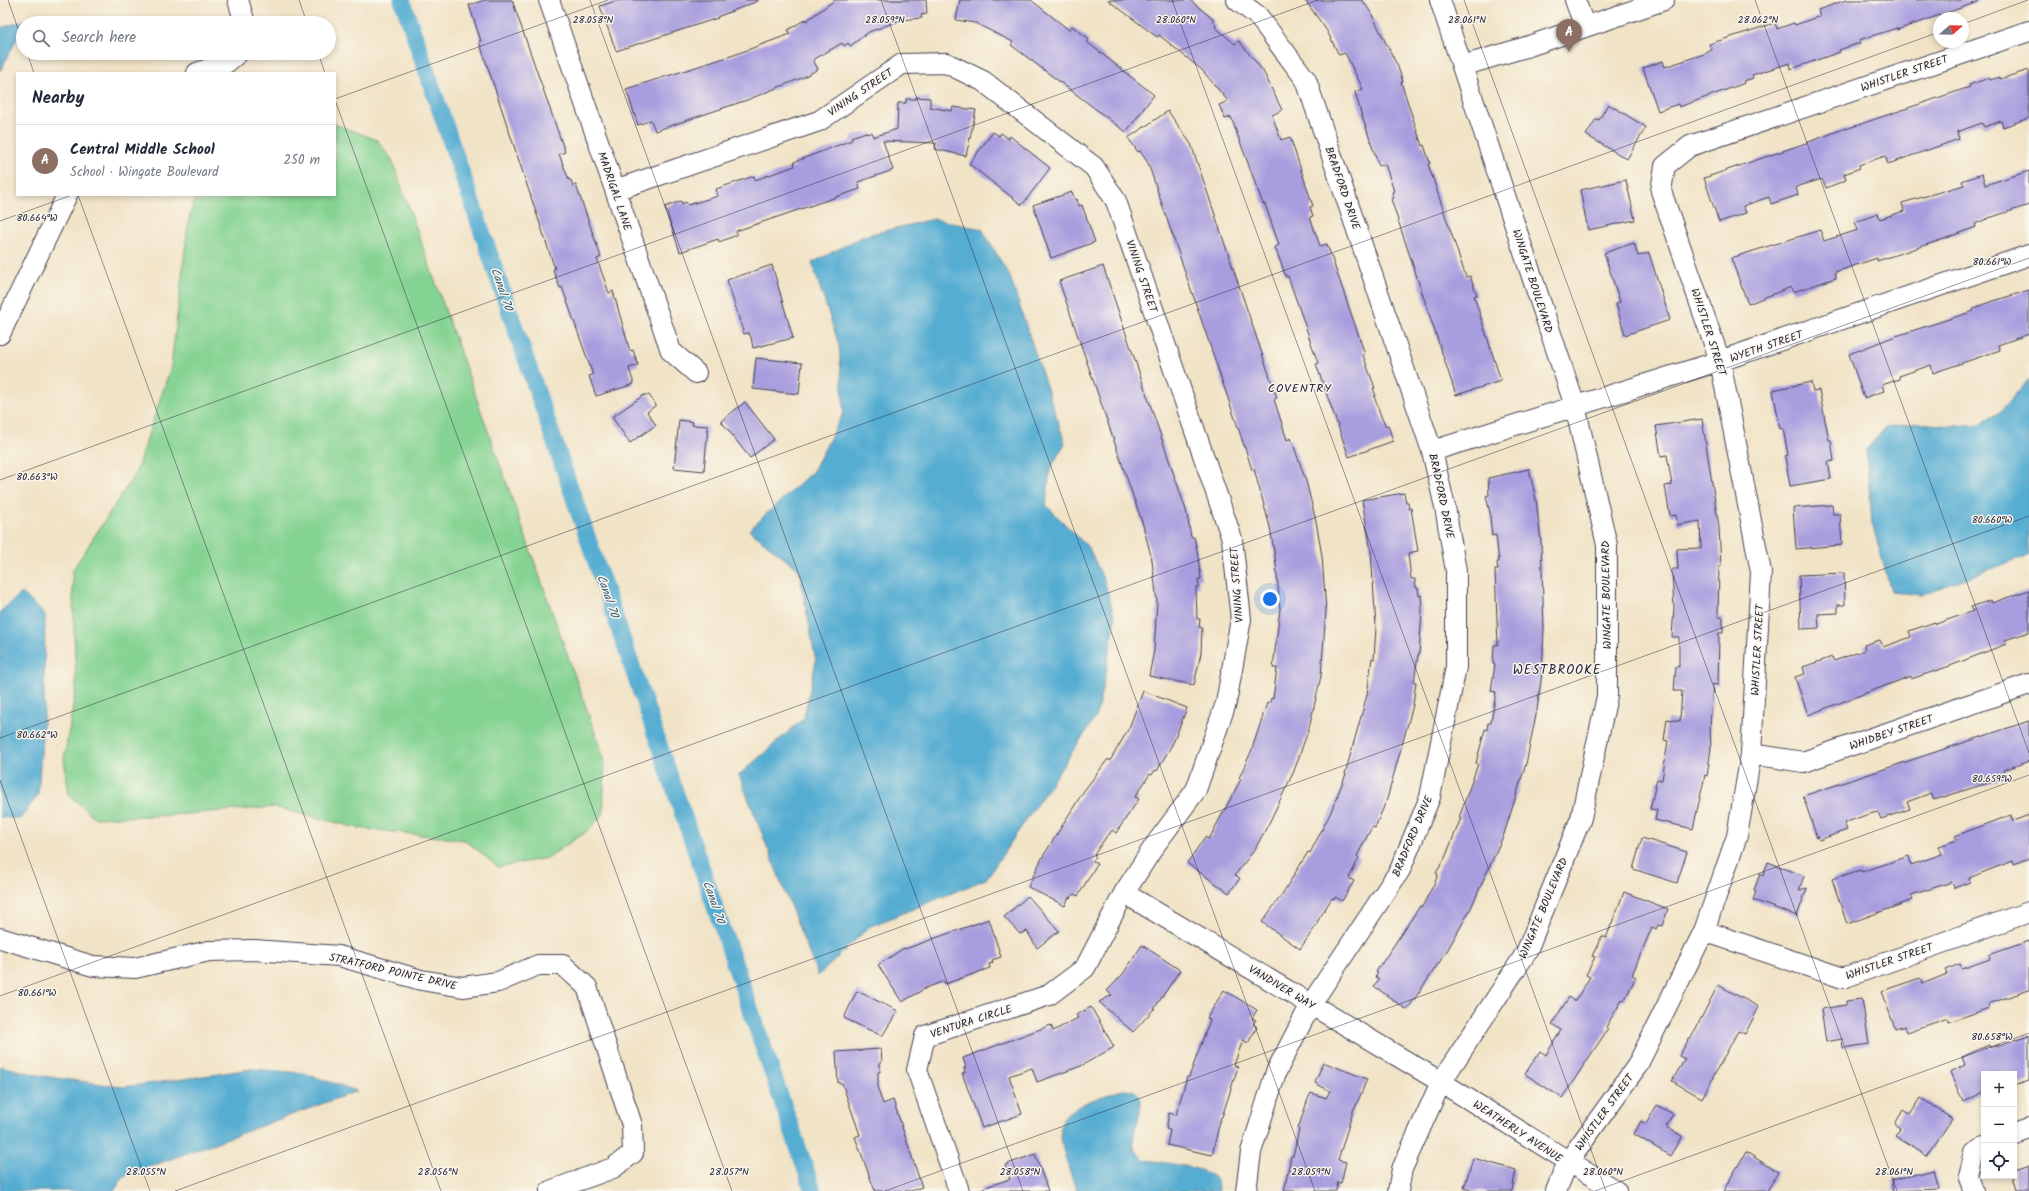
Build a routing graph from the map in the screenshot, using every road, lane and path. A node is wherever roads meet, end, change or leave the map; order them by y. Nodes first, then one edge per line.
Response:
1 (238, 0) edge
2 (548, 0) edge
3 (1237, 0) edge
4 (1440, 0) edge
5 (1576, 0) edge
6 (1664, 0) edge
7 (243, 16) edge
8 (1585, 27) junction
9 (2029, 31) edge
10 (230, 60) edge
11 (1462, 66) junction
12 (200, 72) edge
13 (615, 190) junction
14 (67, 196) edge
15 (2029, 255) edge
16 (0, 334) edge
17 (1720, 361) junction
18 (696, 373) dead end
19 (1575, 406) junction
20 (1432, 451) junction
21 (2029, 684) edge
22 (1751, 754) junction
23 (1124, 893) junction
24 (2029, 912) edge
25 (1704, 931) junction
26 (0, 938) edge
27 (1311, 1004) junction
28 (1441, 1082) junction
29 (2029, 1128) edge
30 (2017, 1132) edge
31 (1981, 1149) edge
32 (1568, 1162) junction
33 (550, 1191) edge
34 (959, 1191) edge
35 (1246, 1191) edge
36 (1398, 1191) edge
37 (1556, 1191) edge
38 (1616, 1191) edge
39 (1974, 1191) edge

1 - 7 street
2 - 13 street, MADRIGAL LANE
3 - 20 street, BRADFORD DRIVE
4 - 11 street, WINGATE BOULEVARD
5 - 8 street
6 - 8 street
8 - 11 street
9 - 17 street, WHISTLER STREET
10 - 12 street
11 - 19 street, WINGATE BOULEVARD
13 - 18 street, MADRIGAL LANE
13 - 23 street, VINING STREET
14 - 16 street
15 - 17 street, WYETH STREET
17 - 19 street, WYETH STREET
17 - 22 street, WHISTLER STREET
19 - 20 street, WYETH STREET
19 - 28 street, WINGATE BOULEVARD
20 - 27 street, BRADFORD DRIVE
21 - 22 street, WHIDBEY STREET
22 - 25 street, WHISTLER STREET
23 - 27 street, VANDIVER WAY
23 - 34 street, VENTURA CIRCLE
24 - 25 street, WHISTLER STREET
25 - 32 street, WHISTLER STREET
26 - 33 street, STRATFORD POINTE DRIVE
27 - 28 street, VANDIVER WAY
27 - 35 street
28 - 32 street, WEATHERLY AVENUE
28 - 36 street, WINGATE BOULEVARD
29 - 30 street
31 - 39 street
32 - 37 street, WHISTLER STREET
32 - 38 street, WEATHERLY AVENUE

